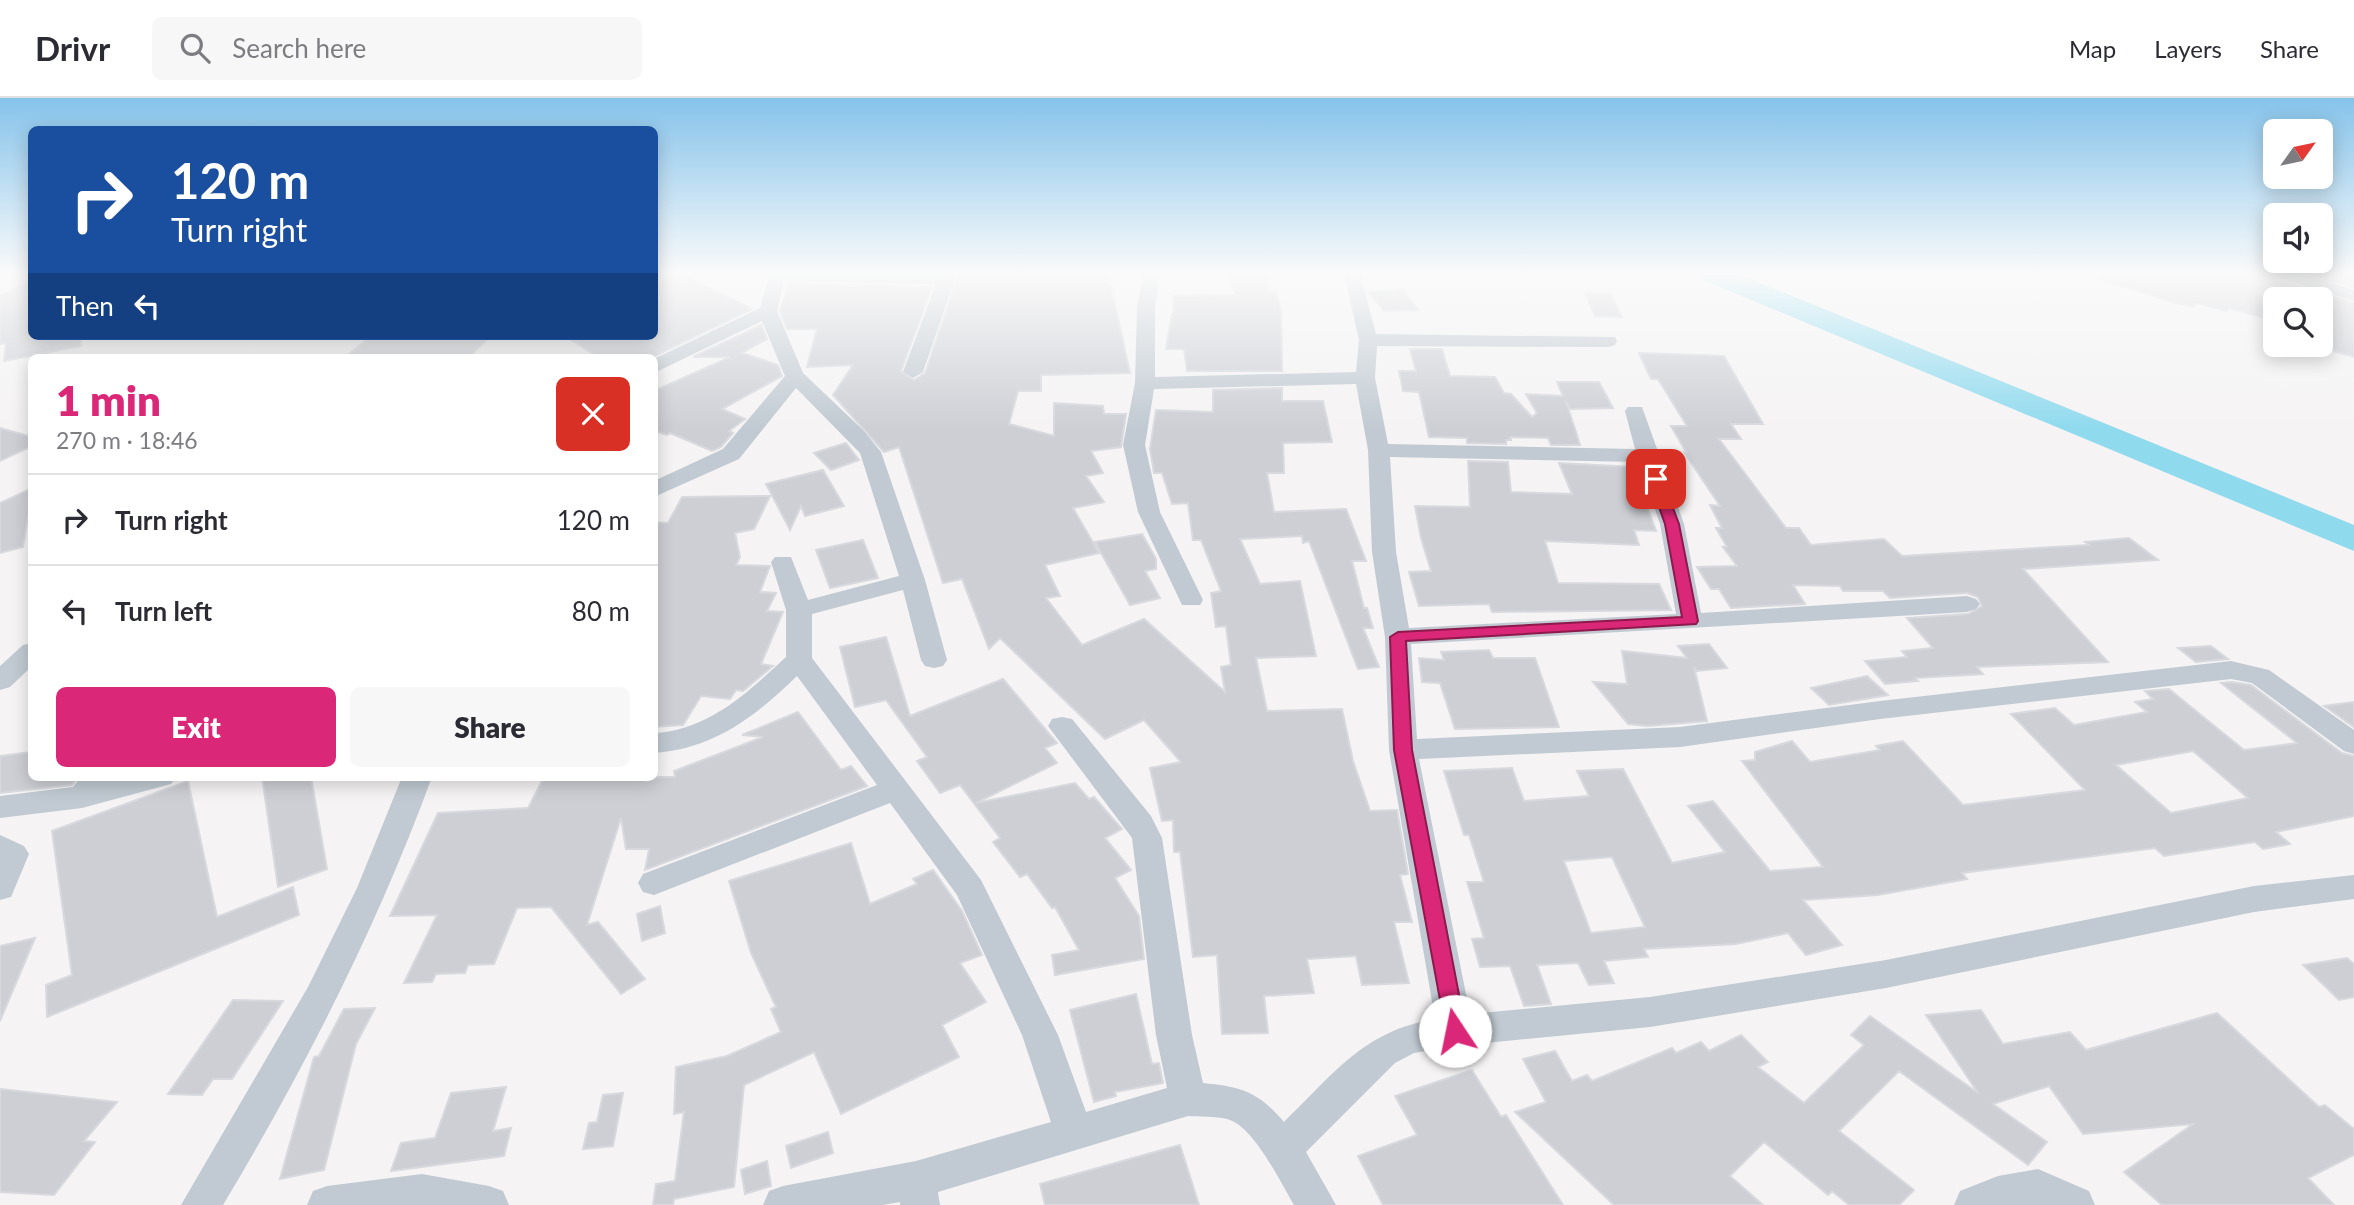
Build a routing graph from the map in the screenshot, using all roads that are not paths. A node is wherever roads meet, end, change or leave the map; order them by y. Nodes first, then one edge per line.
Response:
1 (740, 325) edge
2 (774, 325) edge
3 (930, 325) edge
4 (1146, 325) edge
5 (1364, 325) edge
6 (1368, 340) junction
7 (1608, 341) dead end
8 (658, 365) edge
9 (913, 372) dead end
10 (795, 376) junction
11 (1365, 378) junction
12 (1145, 383) junction
13 (1635, 411) dead end
14 (1379, 450) junction
15 (1647, 456) junction
16 (658, 488) edge
17 (783, 562) dead end
18 (913, 580) junction
19 (1191, 600) dead end
20 (1967, 604) dead end
21 (799, 610) junction
22 (1690, 621) junction
23 (1398, 637) junction
24 (28, 655) edge
25 (799, 659) junction
26 (934, 660) dead end
27 (28, 680) edge
28 (0, 683) edge
29 (1062, 726) dead end
30 (658, 743) edge
31 (2354, 744) edge
32 (1403, 750) junction
33 (132, 781) edge
34 (415, 781) edge
35 (89, 787) edge
36 (896, 789) junction
37 (0, 807) edge
38 (0, 847) edge
39 (654, 883) dead end
40 (2354, 887) edge
41 (0, 888) edge
42 (1455, 1031) junction
43 (1188, 1099) junction
44 (1075, 1135) junction
45 (1283, 1149) junction
46 (918, 1193) edge
47 (201, 1205) edge
48 (327, 1205) edge
49 (489, 1205) edge
50 (783, 1205) edge
51 (1317, 1205) edge
52 (1974, 1205) edge
53 (2075, 1205) edge

1 - 8 street
2 - 10 street
3 - 9 street
4 - 12 street
5 - 6 street
6 - 7 street
6 - 11 street
10 - 16 street
10 - 18 street
11 - 12 street
11 - 14 street
12 - 19 street
13 - 15 street
14 - 15 street
14 - 23 street
15 - 22 street
17 - 21 street
18 - 21 street
18 - 26 street
20 - 22 street
21 - 25 street
22 - 23 street
23 - 32 street
24 - 28 street
25 - 30 street
25 - 36 street
27 - 28 street
29 - 43 street
31 - 32 street
32 - 42 street
33 - 35 street
34 - 47 street
35 - 37 street
36 - 39 street
36 - 44 street
38 - 41 street
40 - 42 street
42 - 45 street
43 - 44 street
43 - 45 street
44 - 46 street
45 - 51 street
46 - 50 street
48 - 49 street
52 - 53 street

